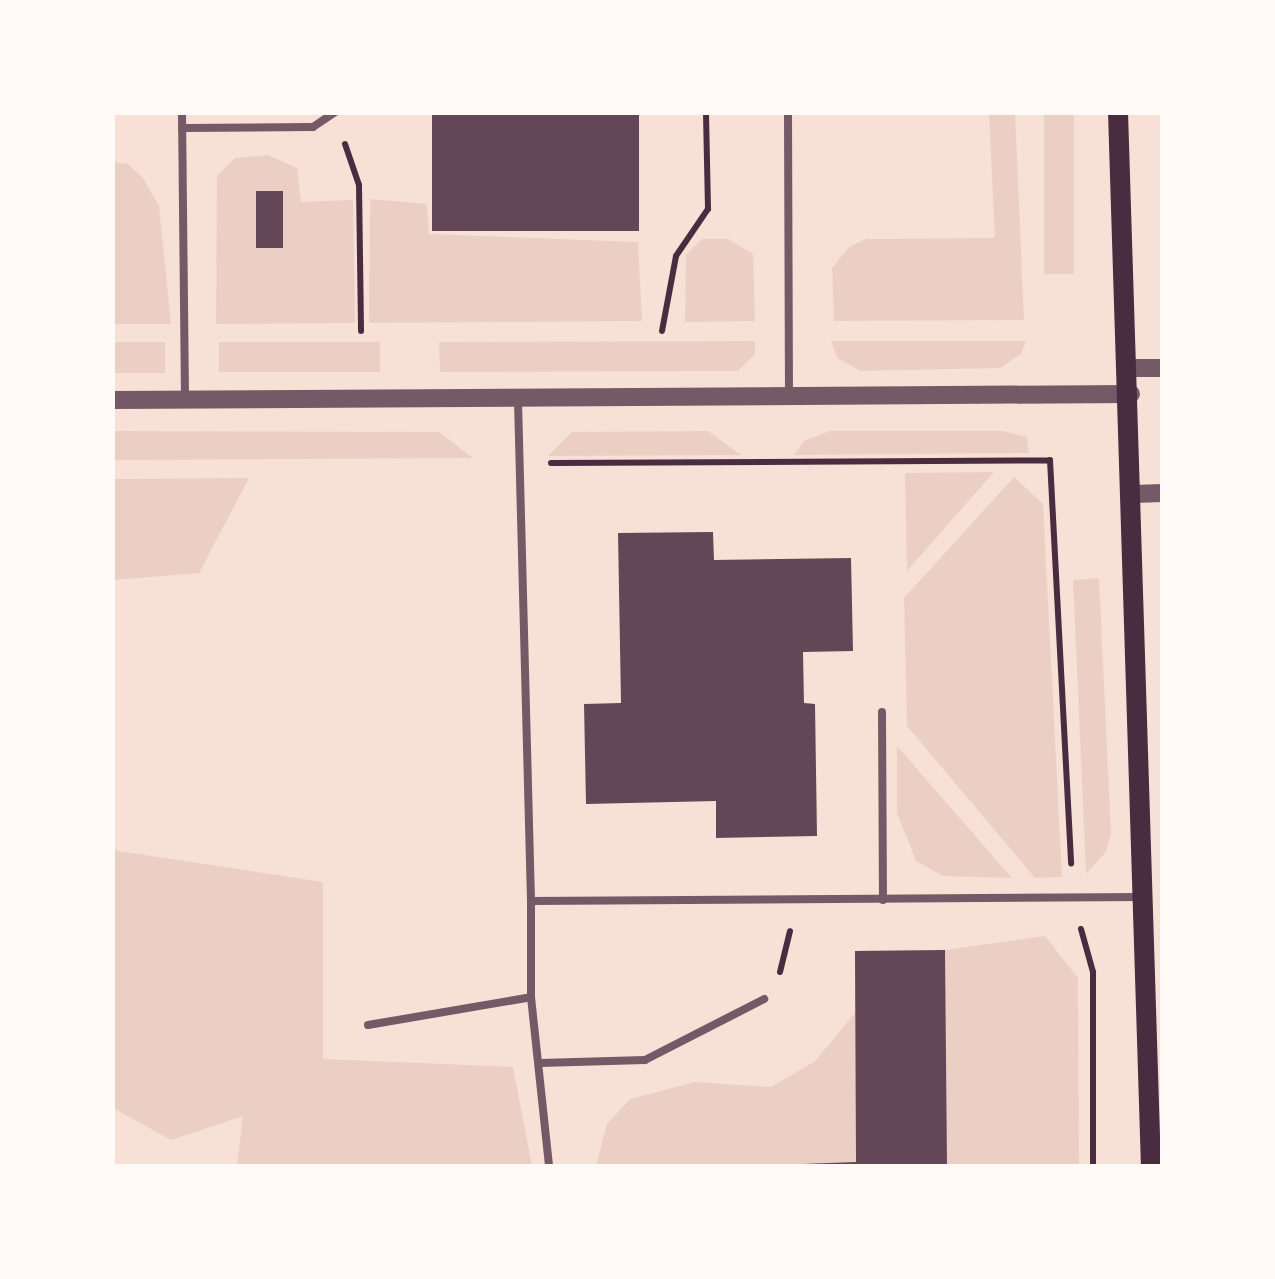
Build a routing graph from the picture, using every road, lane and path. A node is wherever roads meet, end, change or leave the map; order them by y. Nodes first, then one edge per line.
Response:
1 (182, 112) edge
2 (706, 112) edge
3 (788, 112) edge
4 (1118, 112) edge
5 (335, 113) edge
6 (182, 128) junction
7 (361, 330) dead end
8 (662, 331) dead end
9 (1130, 368) junction
10 (1162, 368) edge
11 (1131, 394) junction
12 (789, 397) junction
13 (112, 400) edge
14 (185, 400) junction
15 (518, 402) junction
16 (520, 463) junction
17 (1162, 492) edge
18 (1134, 494) junction
19 (882, 712) dead end
20 (1147, 897) junction
21 (793, 900) junction
22 (883, 900) junction
23 (1073, 900) junction
24 (532, 901) junction
25 (531, 997) junction
26 (764, 999) joint
27 (368, 1024) dead end
28 (540, 1063) junction
29 (1157, 1097) edge
30 (549, 1166) edge
31 (1093, 1166) edge
32 (1151, 1166) edge

1 - 6 lane
2 - 8 path
3 - 12 lane
4 - 9 main road
5 - 6 lane
5 - 7 path
6 - 14 lane
9 - 10 street
9 - 11 main road
11 - 12 street
11 - 18 main road
12 - 15 street
13 - 14 street
14 - 15 street
15 - 16 lane
16 - 23 path
16 - 24 lane
17 - 18 street
18 - 20 main road
19 - 22 lane
20 - 23 lane
20 - 29 main road
21 - 22 lane
21 - 24 lane
21 - 26 path
22 - 23 lane
23 - 31 path
24 - 25 lane
25 - 27 lane
25 - 28 lane
26 - 28 lane
28 - 30 lane
29 - 32 main road

